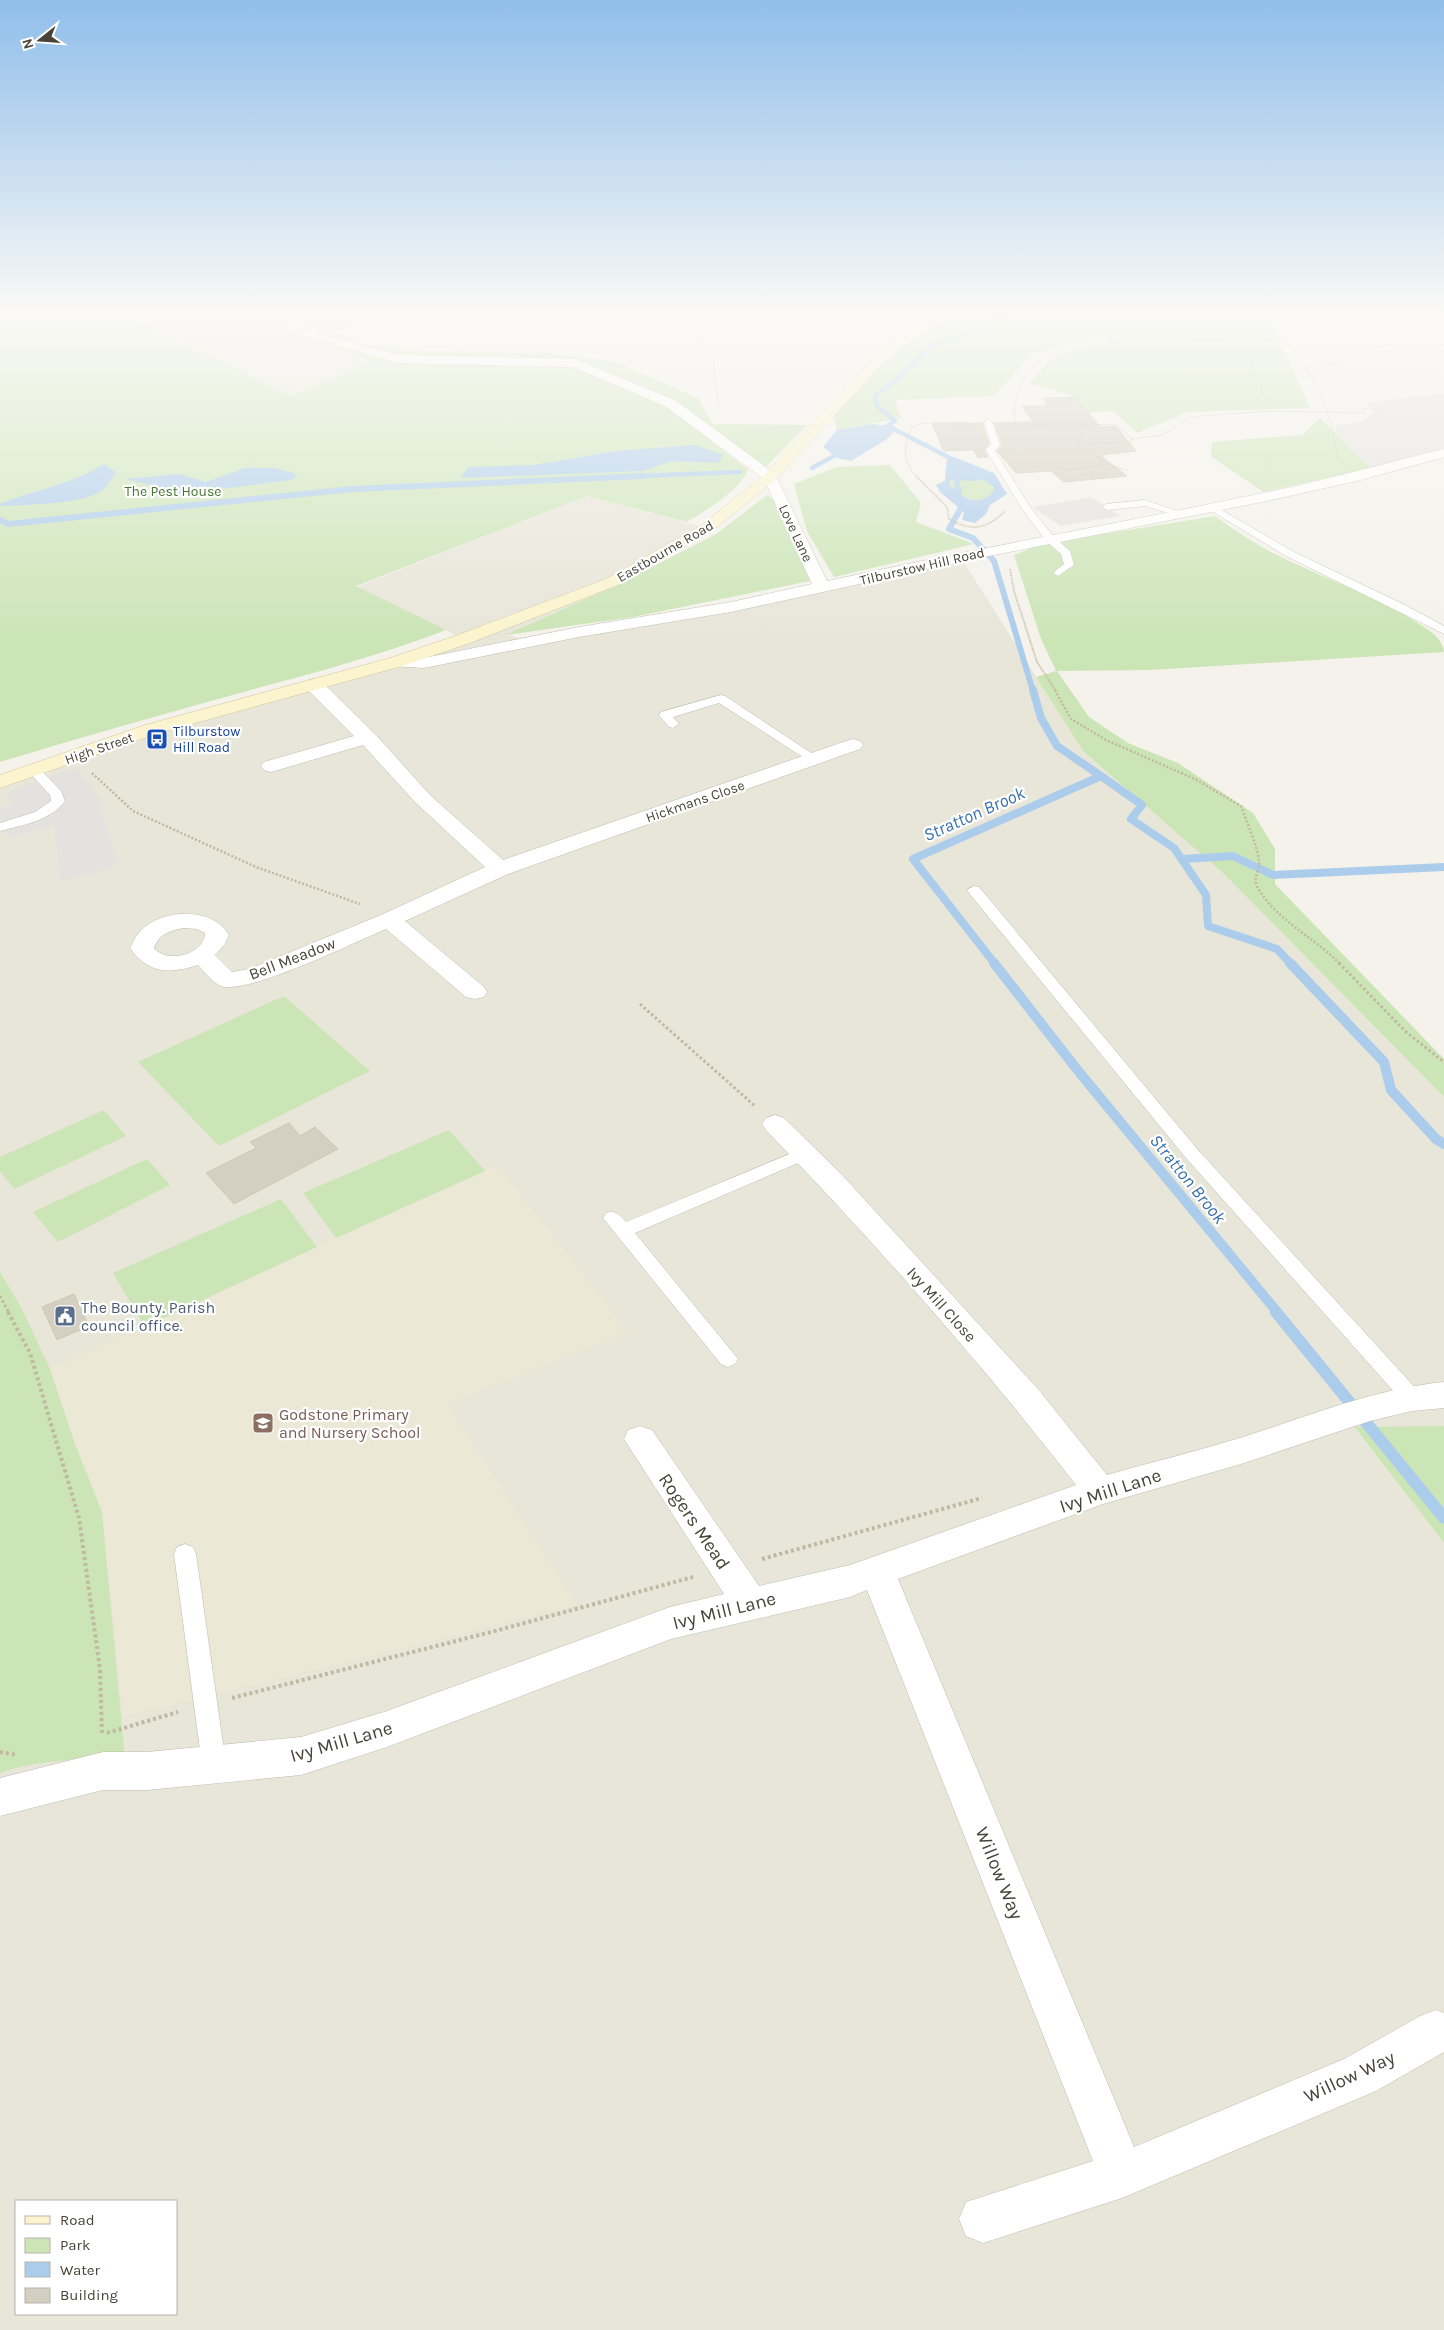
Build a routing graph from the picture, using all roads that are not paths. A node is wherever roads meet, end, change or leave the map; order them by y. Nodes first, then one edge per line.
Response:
1 (692, 419) edge
2 (824, 419) edge
3 (988, 422) road end
4 (1444, 452) edge
5 (770, 477) junction
6 (1107, 507) dead end
7 (1211, 507) junction
8 (1178, 513) junction
9 (1049, 518) dead end
10 (1036, 520) junction
11 (1050, 539) junction
12 (1058, 573) dead end
13 (822, 587) junction
14 (1444, 631) edge
15 (396, 662) junction
16 (314, 685) junction
17 (673, 724) dead end
18 (368, 738) junction
19 (853, 745) dead end
20 (816, 760) junction
21 (271, 766) dead end
22 (34, 771) junction
23 (0, 782) edge
24 (0, 827) edge
25 (536, 856) joint
26 (500, 869) junction
27 (974, 890) dead end
28 (389, 920) junction
29 (202, 955) dead end
30 (476, 992) dead end
31 (774, 1124) road end
32 (804, 1154) junction
33 (728, 1359) dead end
34 (1444, 1395) edge
35 (1412, 1398) junction
36 (640, 1440) dead end
37 (1100, 1491) junction
38 (185, 1554) dead end
39 (877, 1572) junction
40 (750, 1603) junction
41 (214, 1765) junction
42 (0, 1797) edge
43 (1436, 2032) dead end
44 (1122, 2175) junction
45 (983, 2219) dead end

1 - 5 street
2 - 5 main road, Eastbourne Road
3 - 10 lane
4 - 7 street, Tilburstow Hill Road
5 - 13 street, Love Lane
5 - 15 main road, Eastbourne Road
6 - 8 lane
7 - 8 street, Tilburstow Hill Road
7 - 14 lane
8 - 11 street, Tilburstow Hill Road
9 - 10 lane
10 - 11 lane
11 - 12 lane
11 - 13 street, Tilburstow Hill Road
13 - 15 street, Tilburstow Hill Road
15 - 16 main road, Eastbourne Road
16 - 18 street
16 - 22 main road, High Street
17 - 20 lane
18 - 21 street
18 - 26 street
19 - 20 street, Hickmans Close
20 - 25 street, Hickmans Close
22 - 23 main road, High Street
22 - 24 lane
25 - 26 street, Bell Meadow
26 - 28 street, Bell Meadow
27 - 35 lane
28 - 29 street, Bell Meadow
28 - 30 street
31 - 32 street, Ivy Mill Close
32 - 33 lane
32 - 37 street, Ivy Mill Close
34 - 35 street, Ivy Mill Lane
35 - 37 street, Ivy Mill Lane
36 - 40 street, Rogers Mead
37 - 39 street, Ivy Mill Lane
38 - 41 lane
39 - 40 street, Ivy Mill Lane
39 - 44 street, Willow Way
40 - 41 street, Ivy Mill Lane
41 - 42 street, Ivy Mill Lane
43 - 44 street, Willow Way
44 - 45 street, Willow Way

